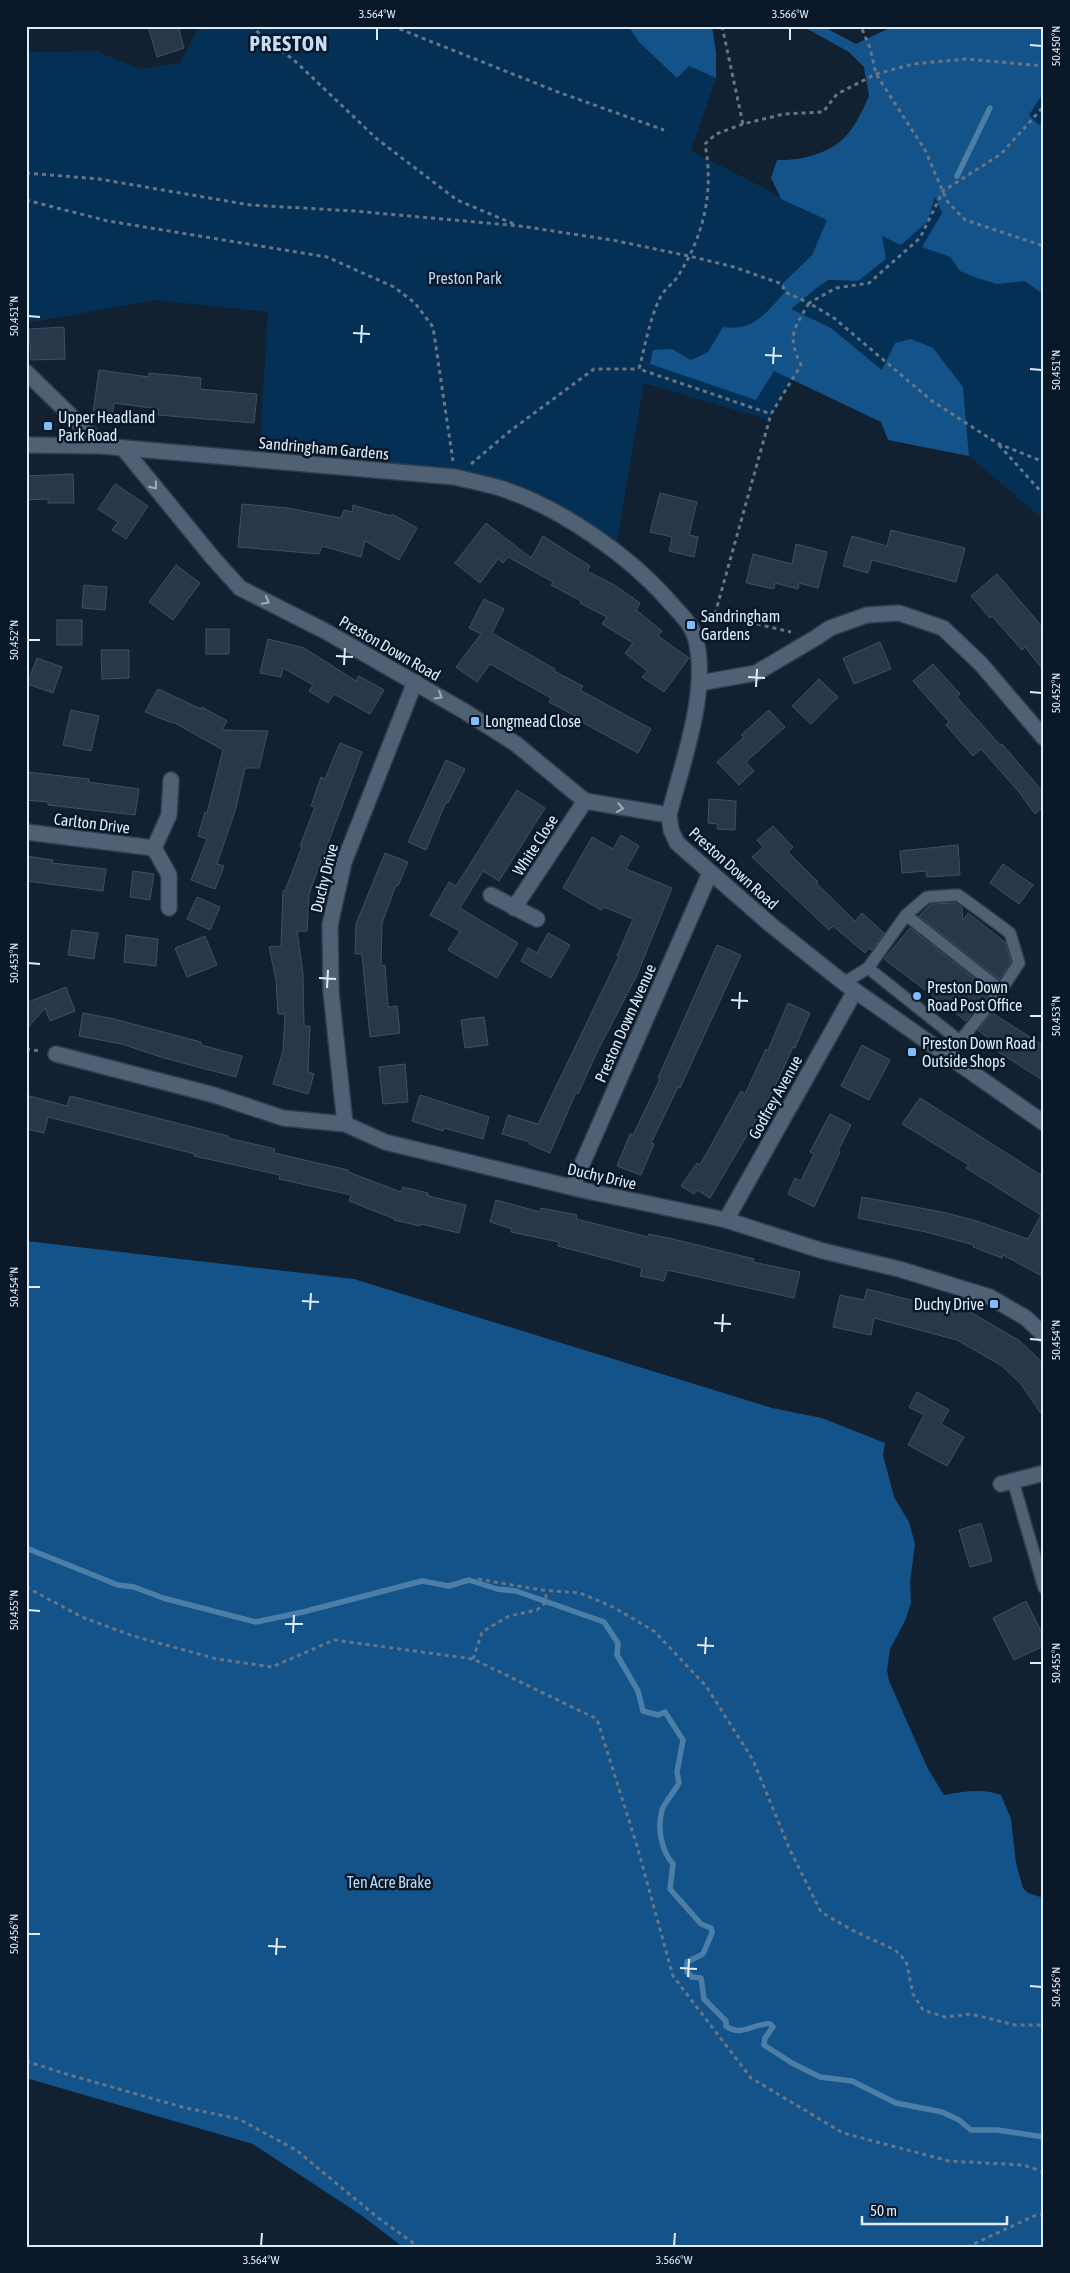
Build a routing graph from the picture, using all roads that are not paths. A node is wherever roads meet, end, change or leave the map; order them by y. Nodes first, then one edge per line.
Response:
1 (26, 372) edge
2 (26, 445) edge
3 (102, 446) junction
4 (123, 448) junction
5 (415, 682) junction
6 (700, 683) junction
7 (1044, 738) edge
8 (171, 780) dead end
9 (584, 801) junction
10 (669, 815) junction
11 (26, 832) edge
12 (154, 848) junction
13 (710, 873) junction
14 (491, 895) dead end
15 (169, 908) dead end
16 (514, 908) junction
17 (906, 915) junction
18 (537, 919) dead end
19 (868, 968) junction
20 (850, 987) junction
21 (1001, 990) junction
22 (961, 1042) junction
23 (56, 1054) dead end
24 (947, 1057) junction
25 (1044, 1123) edge
26 (345, 1124) junction
27 (572, 1187) junction
28 (726, 1220) junction
29 (1044, 1335) edge
30 (1044, 1473) edge
31 (1007, 1482) joint
32 (1044, 1588) edge

1 - 3 street
2 - 3 street
3 - 4 street, Sandringham Gardens
4 -> 5 street, Preston Down Road
4 - 6 street, Sandringham Gardens
5 -> 9 street, Preston Down Road
5 - 26 street, Duchy Drive
6 - 7 street
6 - 10 street, Sandringham Gardens
8 - 12 street
9 -> 10 street
9 - 16 street, White Close
10 - 13 street, Preston Down Road
11 - 12 street, Carlton Drive
12 - 15 street
13 - 20 street, Preston Down Road
13 - 27 street, Preston Down Avenue
14 - 16 street
16 - 18 street
17 - 19 lane
17 - 21 lane
17 - 21 lane
19 - 20 lane
19 - 22 lane
20 - 24 street, Preston Down Road
20 - 28 street, Godfrey Avenue
21 - 22 lane
22 - 24 lane
23 - 26 street, Duchy Drive
24 - 25 street, Preston Down Road
26 - 27 street, Duchy Drive
27 - 28 street, Duchy Drive
28 - 29 street, Duchy Drive
30 - 31 street
31 - 32 lane

